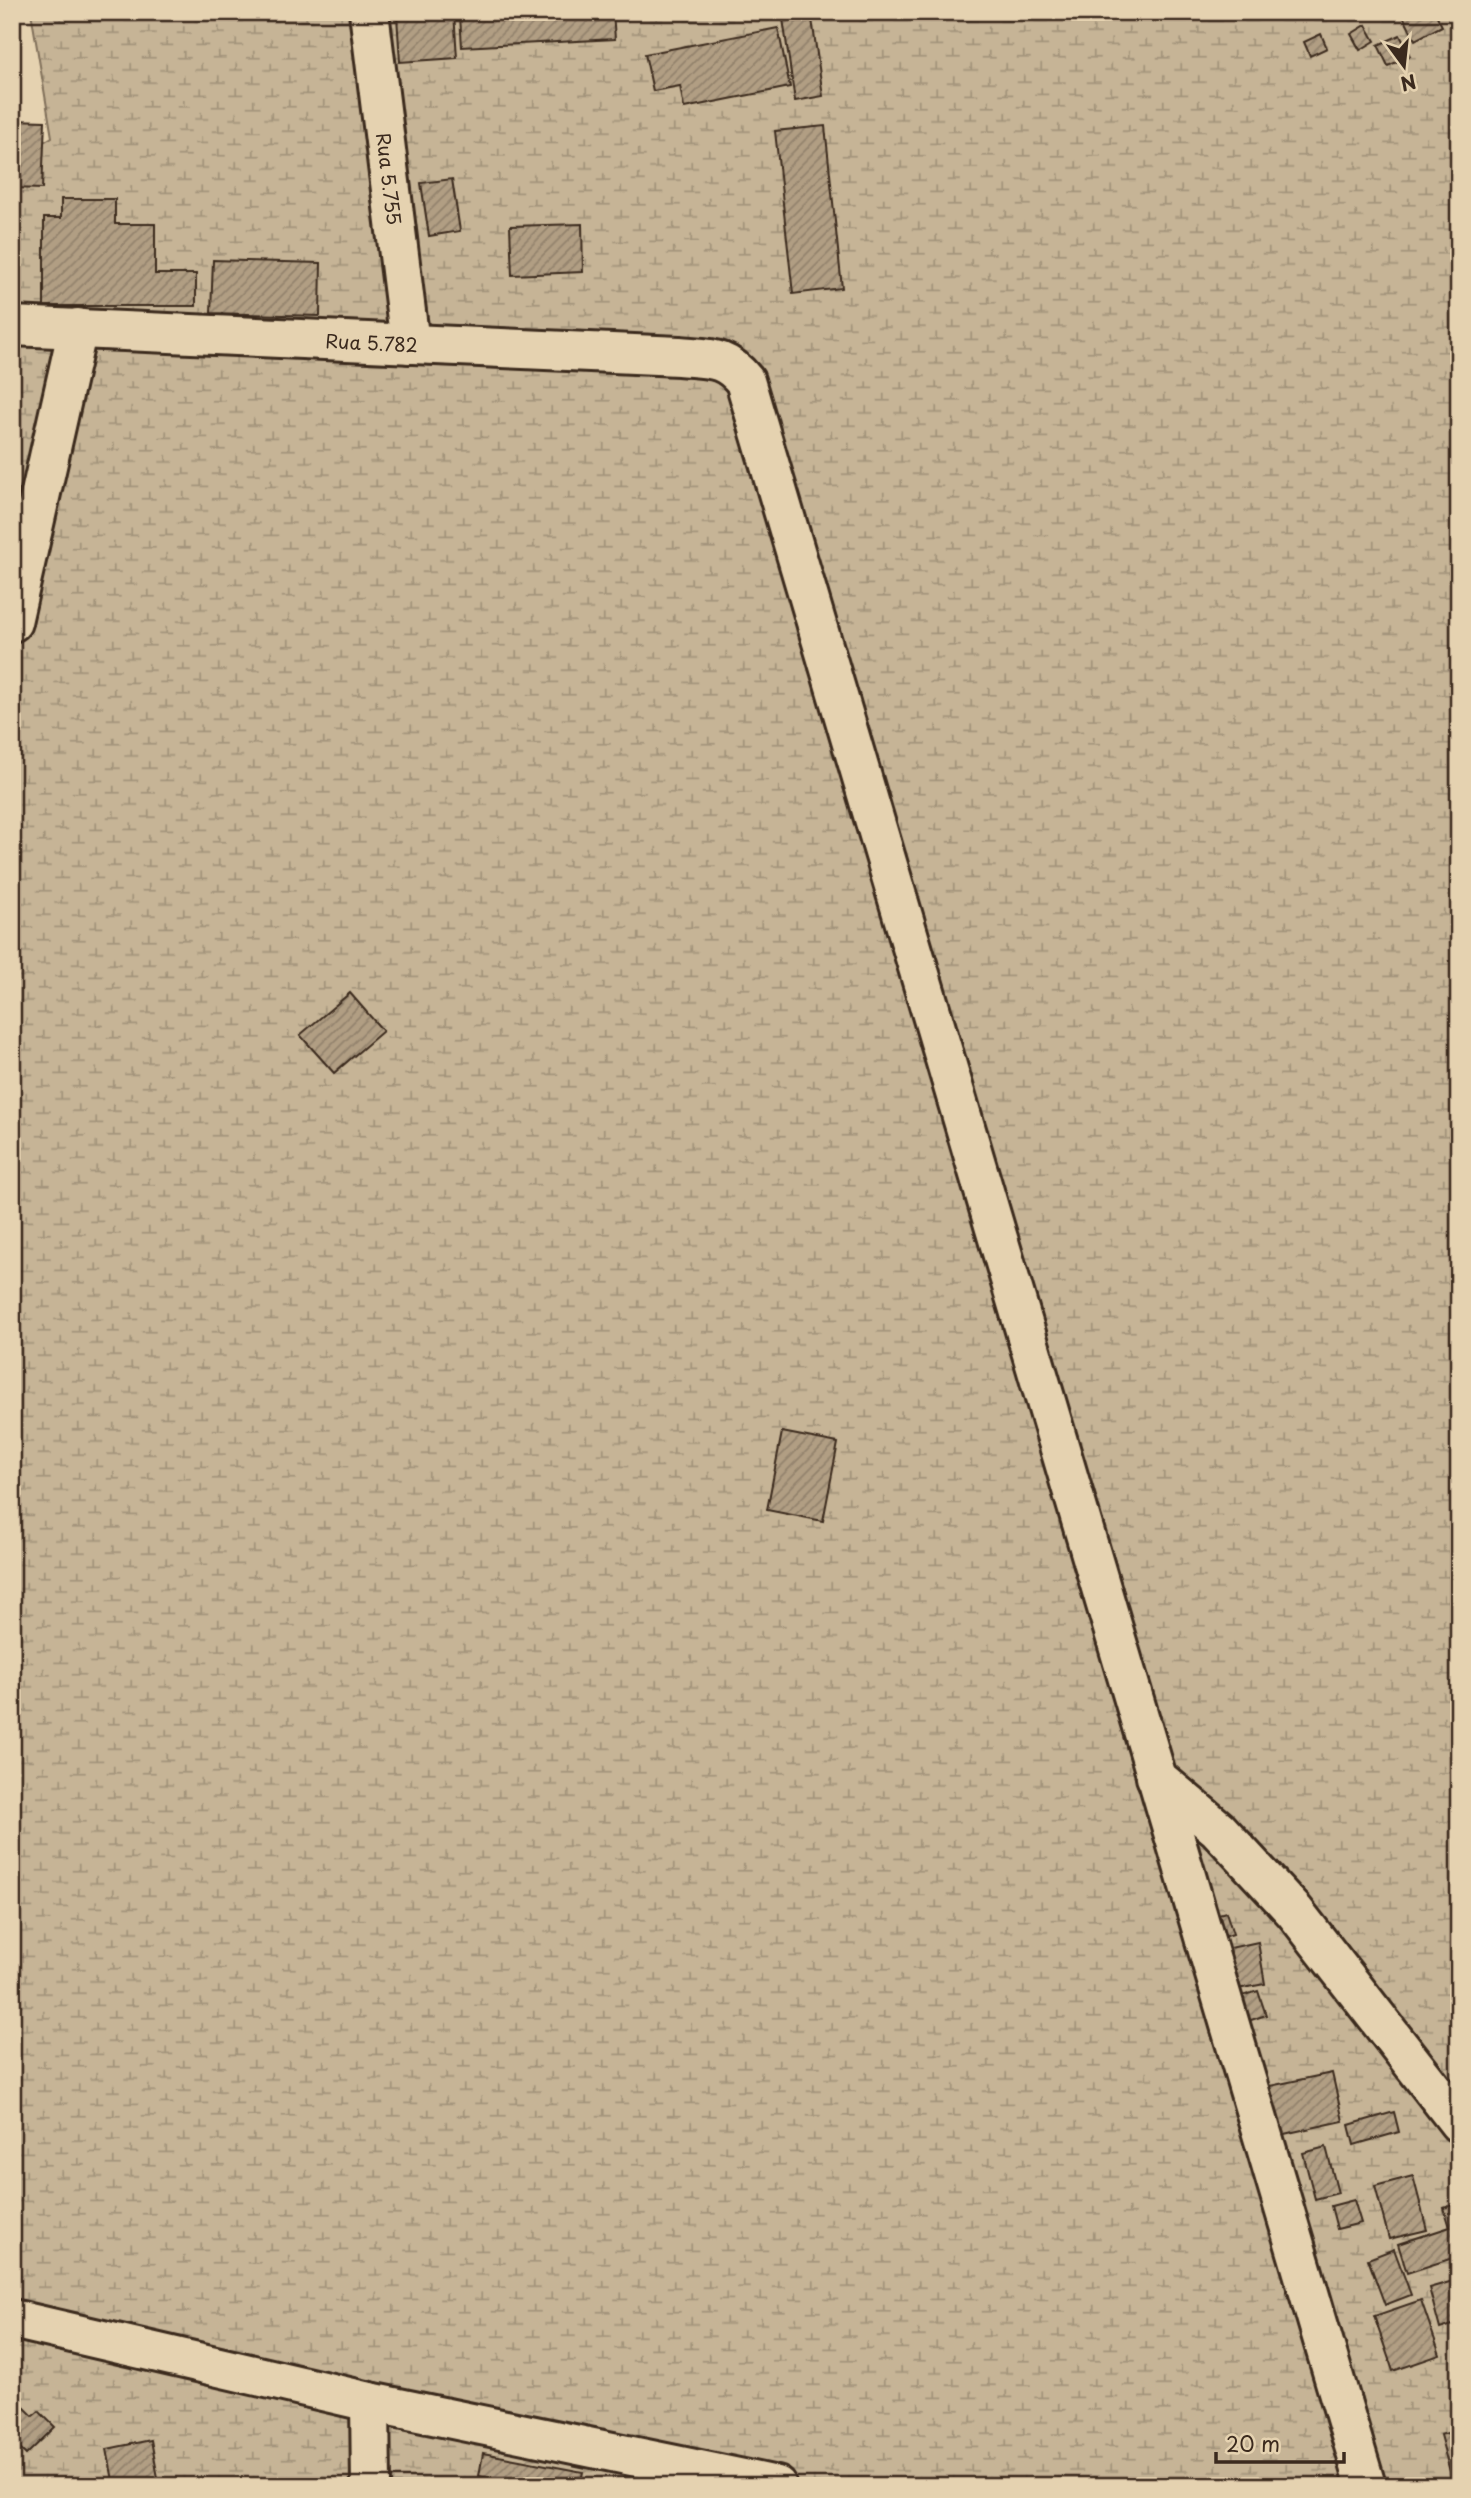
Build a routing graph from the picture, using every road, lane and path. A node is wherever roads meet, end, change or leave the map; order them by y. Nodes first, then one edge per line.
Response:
1 (369, 12) edge
2 (12, 326) edge
3 (78, 328) junction
4 (410, 344) junction
5 (12, 622) edge
6 (1156, 1776) junction
7 (1459, 2123) edge
8 (12, 2319) edge
9 (370, 2402) junction
10 (371, 2486) edge
11 (777, 2486) edge
12 (1366, 2486) edge

1 - 4 street, Rua 5.755
2 - 3 street, Rua 5.782
3 - 4 street, Rua 5.782
3 - 5 street
4 - 6 street, Rua 5.782
6 - 7 street
6 - 12 street
8 - 9 street
9 - 10 street
9 - 11 street

